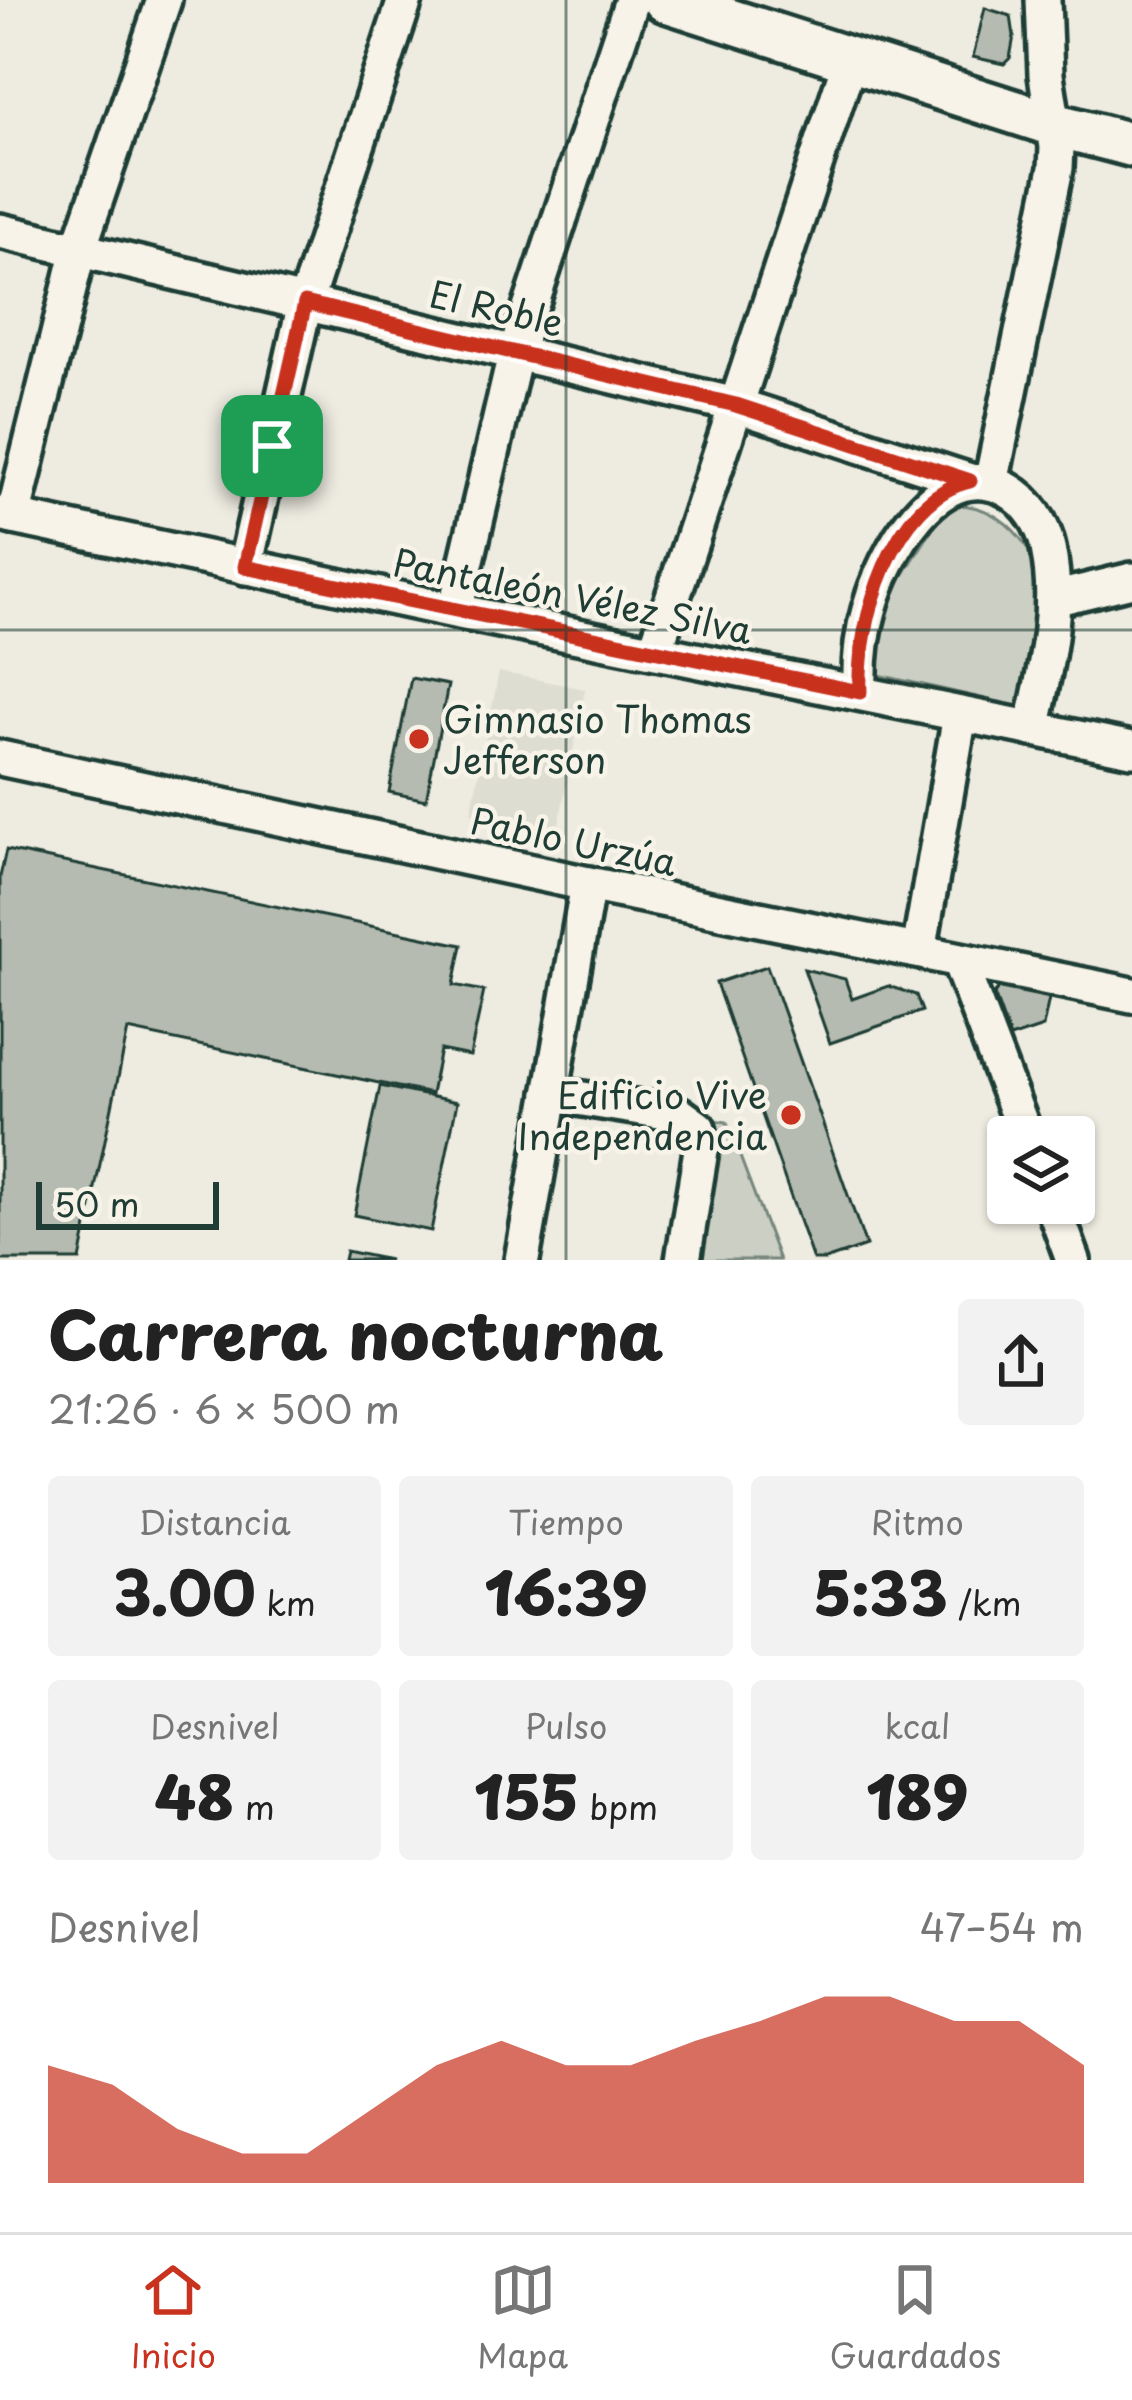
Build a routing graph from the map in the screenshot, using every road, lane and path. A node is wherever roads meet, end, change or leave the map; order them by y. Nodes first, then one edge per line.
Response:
1 (164, 0) edge
2 (404, 0) edge
3 (632, 0) edge
4 (665, 0) edge
5 (1043, 0) edge
6 (850, 60) junction
7 (1052, 124) junction
8 (1132, 145) edge
9 (0, 231) edge
10 (79, 249) junction
11 (305, 303) junction
12 (516, 351) junction
13 (736, 405) junction
14 (981, 482) junction
15 (6, 516) edge
16 (245, 567) junction
17 (1132, 580) edge
18 (1053, 598) junction
19 (455, 611) junction
20 (655, 651) junction
21 (860, 692) junction
22 (960, 715) junction
23 (1032, 729) junction
24 (1132, 749) edge
25 (0, 758) edge
26 (588, 884) junction
27 (919, 951) junction
28 (959, 961) junction
29 (1132, 994) edge
30 (551, 1094) junction
31 (1019, 1116) edge
32 (1060, 1224) edge
33 (522, 1260) edge
34 (683, 1260) edge
35 (1073, 1260) edge

1 - 10 street
2 - 11 street
3 - 12 street
4 - 6 main road
5 - 7 street
6 - 7 main road
6 - 13 street
7 - 8 main road
7 - 14 street
9 - 10 street, El Roble
10 - 11 street, El Roble
10 - 15 street
11 - 12 street, El Roble
11 - 16 street
12 - 13 street, El Roble
12 - 19 street
13 - 14 street, El Roble
13 - 20 street
14 - 18 street
14 - 21 street
15 - 16 street, Pantaleón Vélez Silva
16 - 19 street, Pantaleón Vélez Silva
17 - 18 street
18 - 23 street
19 - 20 street, Pantaleón Vélez Silva
20 - 21 street, Pantaleón Vélez Silva
21 - 22 street, Pantaleón Vélez Silva
22 - 23 street, Pantaleón Vélez Silva
22 - 27 street
23 - 24 street, Pantaleón Vélez Silva
25 - 26 street, Pablo Urzúa
26 - 27 street, Pablo Urzúa
26 - 30 street
27 - 28 street, Pablo Urzúa
28 - 29 street, Pablo Urzúa
28 - 31 street
30 - 33 street
30 - 34 street
32 - 35 street

